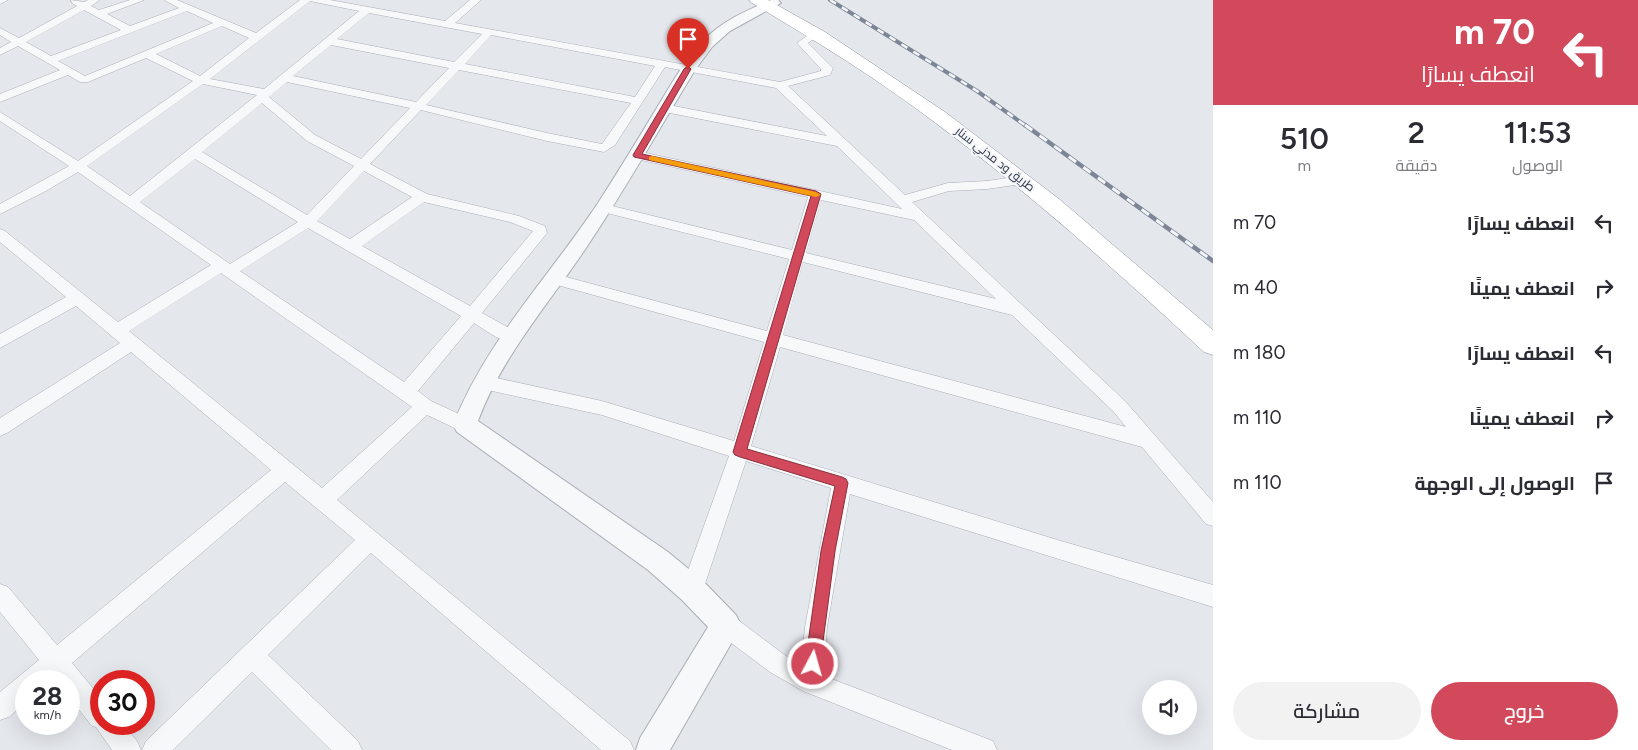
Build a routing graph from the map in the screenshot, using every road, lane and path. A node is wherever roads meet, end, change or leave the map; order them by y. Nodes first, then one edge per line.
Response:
1 (72, 0) edge
2 (95, 0) edge
3 (139, 0) edge
4 (169, 0) edge
5 (306, 0) edge
6 (314, 0) edge
7 (476, 0) edge
8 (768, 2) edge
9 (84, 6) junction
10 (187, 8) junction
11 (366, 10) junction
12 (98, 14) junction
13 (221, 24) junction
14 (446, 24) junction
15 (0, 30) edge
16 (127, 30) junction
17 (489, 32) junction
18 (816, 34) junction
19 (256, 37) junction
20 (329, 41) junction
21 (19, 42) junction
22 (0, 52) edge
23 (147, 54) junction
24 (50, 60) junction
25 (662, 64) junction
26 (457, 65) junction
27 (688, 69) junction
28 (68, 71) junction
29 (286, 78) junction
30 (200, 80) junction
31 (780, 85) junction
32 (264, 95) junction
33 (0, 98) edge
34 (637, 101) junction
35 (419, 106) junction
36 (664, 108) junction
37 (0, 116) edge
38 (843, 143) junction
39 (194, 153) junction
40 (637, 155) junction
41 (361, 166) junction
42 (79, 167) junction
43 (1022, 180) junction
44 (816, 194) junction
45 (422, 197) junction
46 (902, 200) junction
47 (130, 203) junction
48 (604, 208) junction
49 (0, 210) edge
50 (920, 217) junction
51 (308, 222) junction
52 (0, 234) edge
53 (351, 246) junction
54 (798, 256) junction
55 (225, 269) junction
56 (555, 280) junction
57 (78, 298) junction
58 (1018, 311) junction
59 (470, 315) junction
60 (1213, 330) edge
61 (125, 337) junction
62 (512, 337) junction
63 (773, 340) junction
64 (0, 342) edge
65 (1213, 346) edge
66 (483, 382) junction
67 (406, 393) junction
68 (426, 406) junction
69 (466, 425) junction
70 (0, 428) edge
71 (1149, 441) junction
72 (740, 452) junction
73 (284, 470) junction
74 (842, 483) junction
75 (323, 500) junction
76 (1213, 517) edge
77 (370, 540) junction
78 (692, 590) junction
79 (0, 594) edge
80 (1213, 596) edge
81 (726, 625) junction
82 (251, 655) junction
83 (55, 662) junction
84 (45, 670) edge
85 (811, 683) junction
86 (15, 695) edge
87 (90, 704) edge
88 (0, 708) edge
89 (922, 725) junction
90 (116, 735) edge
91 (128, 750) edge
92 (155, 750) edge
93 (349, 750) edge
94 (621, 750) edge
95 (652, 750) edge
96 (948, 750) edge
97 (984, 750) edge

1 - 9 street
2 - 9 street
3 - 12 street
4 - 10 street
5 - 19 street
6 - 11 street
7 - 14 street
8 - 18 highway, طريق ود مدني سنار
8 - 27 street
8 - 60 highway, طريق ود مدني سنار
9 - 12 street
9 - 21 street
10 - 13 street
10 - 16 street
11 - 14 street
11 - 20 street
12 - 16 street
13 - 19 street
13 - 23 street
14 - 17 street
15 - 21 street
16 - 24 street
17 - 25 street
17 - 26 street
18 - 31 street
18 - 43 highway, طريق ود مدني سنار
19 - 30 street
20 - 26 street
20 - 29 street
21 - 22 street
21 - 24 street
23 - 28 street
23 - 30 street
24 - 28 street
25 - 27 street
25 - 34 street
26 - 34 street
26 - 35 street
27 - 31 street
27 - 36 street
28 - 33 street
29 - 32 street
29 - 35 street
30 - 32 street
30 - 42 street
31 - 38 street
32 - 39 street
32 - 41 street
34 - 35 street
35 - 41 street
36 - 38 street
36 - 40 street
37 - 42 street
38 - 46 street
39 - 47 street
39 - 51 street
40 - 44 street
40 - 48 street
41 - 45 street
41 - 51 street
42 - 47 street
42 - 49 street
43 - 46 street
43 - 65 highway, طريق ود مدني سنار
44 - 50 street
44 - 54 street
45 - 53 street
45 - 59 street
46 - 50 street
47 - 55 street
48 - 54 street
48 - 56 street
50 - 58 street
51 - 53 street
51 - 55 street
52 - 57 street
53 - 59 street
54 - 58 street
54 - 63 street
55 - 61 street
55 - 67 street
56 - 62 street
56 - 63 street
57 - 61 street
57 - 64 street
58 - 71 street
59 - 62 street
59 - 67 street
61 - 70 street
61 - 73 street
62 - 66 street
63 - 71 street
63 - 72 street
66 - 69 street
66 - 72 street
67 - 68 street
68 - 69 street
68 - 75 street
69 - 78 street
71 - 76 street
72 - 74 street
72 - 78 street
73 - 75 street
73 - 83 street
74 - 80 street
74 - 85 street
75 - 77 street
77 - 82 street
77 - 94 street
78 - 81 street
79 - 83 street
81 - 85 street
81 - 95 street
82 - 92 street
82 - 93 street
83 - 84 street
83 - 87 street
85 - 89 street
86 - 88 street
89 - 96 street
89 - 97 street
90 - 91 street

